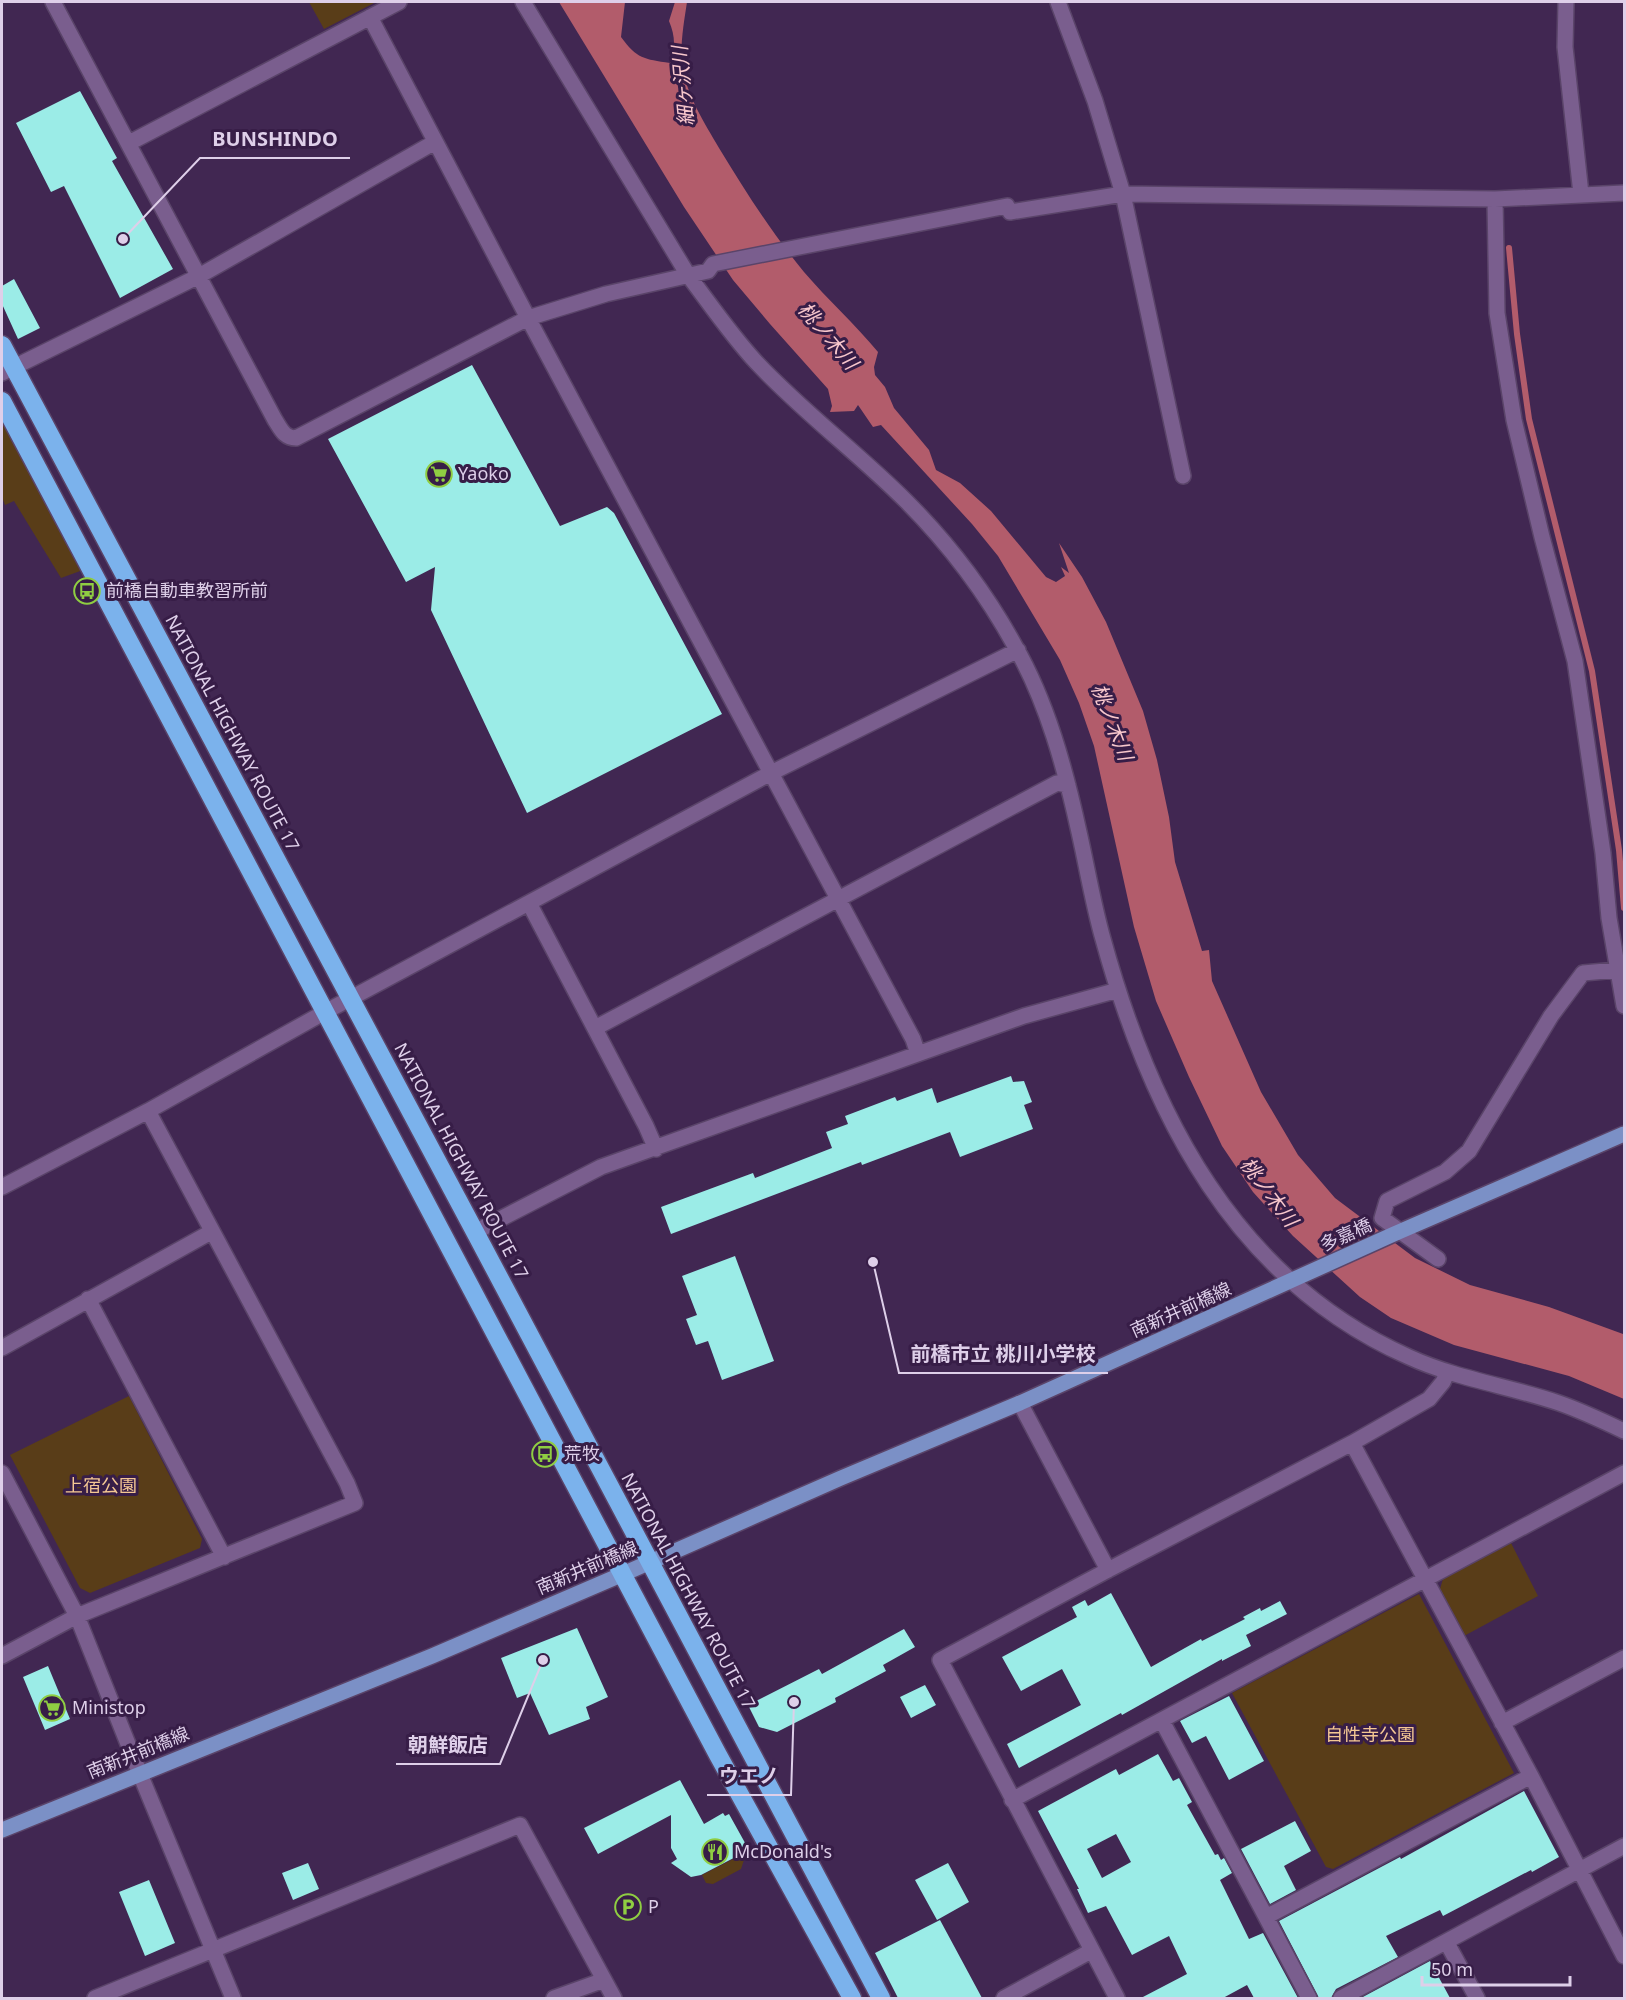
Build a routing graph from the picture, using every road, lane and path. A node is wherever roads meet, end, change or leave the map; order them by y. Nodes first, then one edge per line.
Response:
1 (53, 2) edge
2 (399, 2) edge
3 (523, 2) edge
4 (1058, 2) edge
5 (1566, 2) edge
6 (370, 17) junction
7 (435, 142) junction
8 (129, 143) junction
9 (1624, 193) edge
10 (1123, 194) junction
11 (1581, 194) junction
12 (1495, 199) junction
13 (688, 275) junction
14 (199, 276) junction
15 (528, 318) junction
16 (2, 345) edge
17 (7, 370) edge
18 (2, 401) edge
19 (1183, 476) dead end
20 (1018, 650) junction
21 (771, 773) junction
22 (1068, 785) junction
23 (838, 898) junction
24 (528, 903) junction
25 (1619, 952) edge
26 (1617, 970) junction
27 (1118, 990) junction
28 (350, 1000) junction
29 (1624, 1006) edge
30 (325, 1012) junction
31 (595, 1028) junction
32 (918, 1054) junction
33 (148, 1112) junction
34 (1624, 1134) edge
35 (656, 1149) junction
36 (2, 1187) edge
37 (211, 1232) junction
38 (475, 1232) junction
39 (1397, 1233) junction
40 (1438, 1259) dead end
41 (1314, 1270) joint
42 (1290, 1282) junction
43 (87, 1299) junction
44 (2, 1348) edge
45 (1448, 1372) junction
46 (1020, 1403) junction
47 (1624, 1431) edge
48 (1352, 1443) junction
49 (2, 1473) edge
50 (1624, 1473) edge
51 (6, 1493) edge
52 (224, 1557) junction
53 (649, 1563) junction
54 (1108, 1570) junction
55 (623, 1574) junction
56 (1426, 1579) junction
57 (77, 1616) junction
58 (2, 1656) edge
59 (1624, 1659) edge
60 (1162, 1721) junction
61 (1502, 1723) junction
62 (140, 1774) junction
63 (1531, 1776) junction
64 (1012, 1800) junction
65 (2, 1830) edge
66 (1624, 1846) edge
67 (1580, 1870) junction
68 (1266, 1917) junction
69 (1447, 1943) junction
70 (213, 1950) junction
71 (1091, 1952) junction
72 (1624, 1956) edge
73 (604, 1980) junction
74 (95, 1998) edge
75 (233, 1998) edge
76 (554, 1998) edge
77 (614, 1998) edge
78 (852, 1998) edge
79 (881, 1998) edge
80 (1004, 1998) edge
81 (1117, 1998) edge
82 (1309, 1998) edge
83 (1341, 1998) edge
84 (1476, 1998) edge

1 - 8 street
2 - 6 street
3 - 13 street
4 - 10 street
5 - 11 street
6 - 7 street
6 - 8 street
7 - 14 street
7 - 15 street
8 - 14 street
9 - 11 street
10 - 12 street
10 - 13 street
10 - 19 street
11 - 12 street
12 - 25 street
13 - 15 street
13 - 20 street
14 - 15 street
14 - 17 street
15 - 21 street
16 - 17 highway, NATIONAL HIGHWAY ROUTE 17
17 - 28 highway, NATIONAL HIGHWAY ROUTE 17
18 - 30 highway
20 - 21 street
20 - 22 street
21 - 23 street
21 - 24 street
22 - 23 street
22 - 27 street
23 - 31 street
23 - 32 street
24 - 28 street
24 - 31 street
25 - 26 street
26 - 29 street
26 - 39 street
27 - 32 street
27 - 42 street
28 - 30 street
28 - 38 highway, NATIONAL HIGHWAY ROUTE 17
30 - 33 street
30 - 55 highway
31 - 35 street
32 - 35 street
33 - 36 street
33 - 37 street
34 - 39 main road
35 - 38 street
37 - 43 street
37 - 52 street
38 - 53 highway, NATIONAL HIGHWAY ROUTE 17
39 - 40 street
39 - 41 main road, 多嘉橋
41 - 42 main road, 南新井前橋線
42 - 45 street
42 - 46 main road, 南新井前橋線
43 - 44 street
43 - 52 street
45 - 47 street
45 - 48 street
46 - 53 main road, 南新井前橋線
46 - 54 street
48 - 54 street
48 - 56 street
49 - 51 street
50 - 56 street
51 - 57 street
52 - 57 street
53 - 55 main road, 南新井前橋線
53 - 79 highway, NATIONAL HIGHWAY ROUTE 17
54 - 64 street
55 - 62 main road, 南新井前橋線
55 - 78 highway
56 - 60 street
56 - 61 street
57 - 58 street
57 - 62 street
59 - 61 street
60 - 64 street
60 - 68 street
61 - 63 street
62 - 65 main road, 南新井前橋線
62 - 70 street
63 - 67 street
63 - 68 street
64 - 71 street
66 - 67 street
67 - 69 street
67 - 72 street
68 - 82 street
69 - 83 street
69 - 84 street
70 - 73 street
70 - 74 street
70 - 75 street
71 - 80 street
71 - 81 street
73 - 76 street
73 - 77 street

